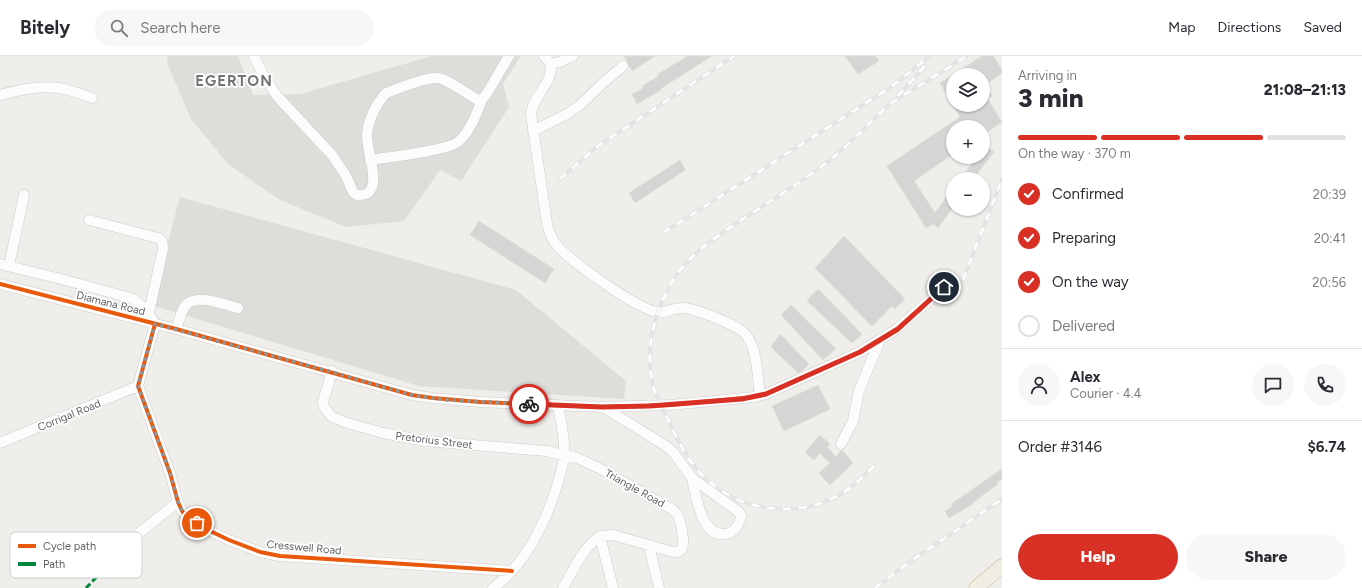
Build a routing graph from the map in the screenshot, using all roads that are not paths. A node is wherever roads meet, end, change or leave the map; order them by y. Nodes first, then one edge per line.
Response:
1 (254, 56) edge
2 (509, 56) edge
3 (573, 56) edge
4 (547, 60) edge
5 (623, 66) dead end
6 (0, 95) edge
7 (92, 98) dead end
8 (482, 99) junction
9 (533, 131) junction
10 (370, 160) junction
11 (24, 195) dead end
12 (89, 220) dead end
13 (4, 265) edge
14 (0, 284) edge
15 (944, 287) dead end
16 (238, 308) dead end
17 (149, 312) junction
18 (155, 324) junction
19 (176, 329) junction
20 (880, 340) junction
21 (332, 372) junction
22 (138, 386) junction
23 (760, 395) junction
24 (558, 406) junction
25 (602, 407) junction
26 (0, 443) edge
27 (840, 444) dead end
28 (564, 455) junction
29 (692, 478) junction
30 (178, 502) junction
31 (140, 532) edge
32 (600, 536) junction
33 (649, 546) junction
34 (1002, 566) edge
35 (512, 571) junction
36 (499, 587) edge
37 (563, 588) edge
38 (613, 588) edge
39 (659, 588) edge
40 (976, 588) edge

1 - 10 street
2 - 8 street
3 - 4 street
4 - 9 street
5 - 9 street
6 - 7 street
8 - 10 street
8 - 10 street
9 - 23 street
11 - 13 street
12 - 17 street
13 - 17 street
14 - 18 street, Diamana Road
15 - 20 street, Diamana Road
16 - 19 street
17 - 18 street
18 - 19 street, Diamana Road
18 - 22 street
19 - 21 street, Diamana Road
20 - 23 street, Diamana Road
20 - 27 street
21 - 24 street, Diamana Road
21 - 28 street, Pretorius Street
22 - 26 street, Corrigal Road
22 - 30 street, Cresswell Road
23 - 25 street, Diamana Road
24 - 25 street, Diamana Road
24 - 28 street
25 - 29 street
28 - 33 street, Triangle Road
28 - 35 street
29 - 29 street
30 - 31 street
30 - 35 street, Cresswell Road
32 - 33 street, Triangle Road
32 - 37 street
32 - 38 street
33 - 39 street
34 - 40 highway
35 - 36 street

